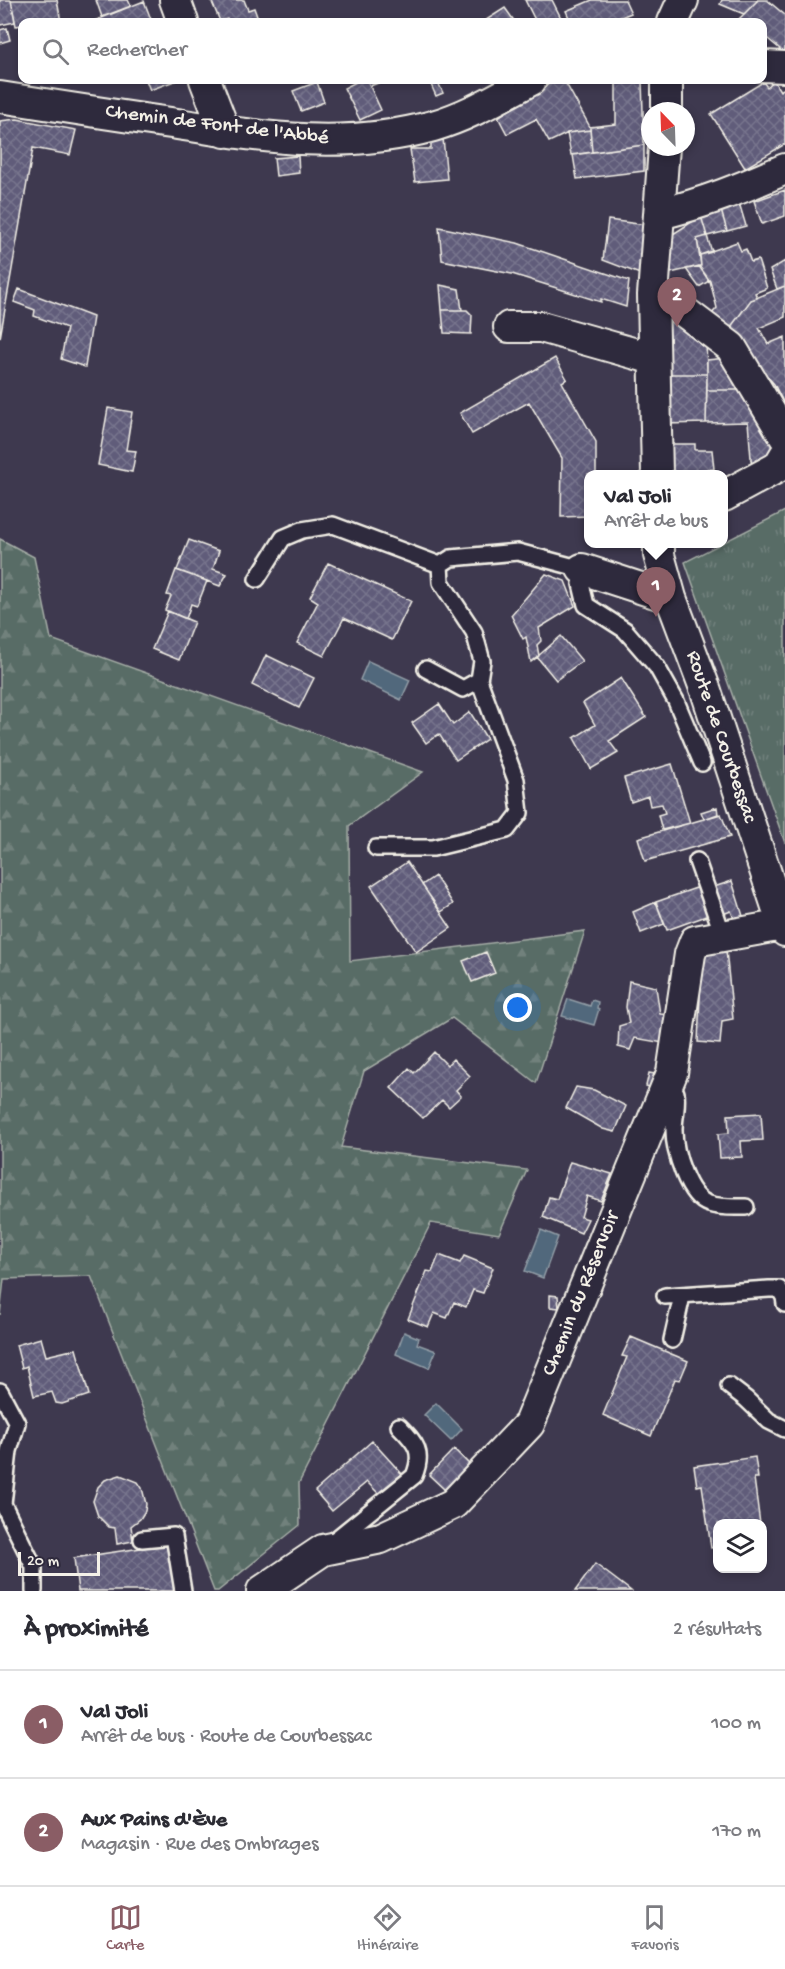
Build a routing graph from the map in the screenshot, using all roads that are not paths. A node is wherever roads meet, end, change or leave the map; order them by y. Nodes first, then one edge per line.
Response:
1 (175, 0) edge
2 (683, 0) edge
3 (182, 18) edge
4 (675, 18) edge
5 (767, 66) edge
6 (785, 67) edge
7 (207, 84) edge
8 (523, 84) edge
9 (667, 84) edge
10 (0, 97) edge
11 (667, 102) edge
12 (225, 132) junction
13 (663, 156) edge
14 (785, 169) edge
15 (659, 214) junction
16 (653, 295) junction
17 (508, 327) dead end
18 (654, 359) junction
19 (785, 437) edge
20 (785, 455) edge
21 (657, 470) edge
22 (728, 493) edge
23 (659, 548) edge
24 (440, 565) junction
25 (582, 569) junction
26 (257, 579) dead end
27 (671, 598) junction
28 (426, 669) dead end
29 (479, 680) junction
30 (702, 764) dead end
31 (376, 848) dead end
32 (697, 861) dead end
33 (784, 928) edge
34 (723, 935) junction
35 (666, 1088) junction
36 (746, 1207) dead end
37 (665, 1296) dead end
38 (682, 1296) junction
39 (785, 1304) edge
40 (672, 1340) dead end
41 (729, 1386) dead end
42 (0, 1391) edge
43 (399, 1426) dead end
44 (785, 1430) edge
45 (142, 1539) dead end
46 (323, 1550) junction
47 (34, 1591) edge
48 (183, 1591) edge
49 (262, 1591) edge

1 - 3 street
2 - 4 street
5 - 6 street
7 - 12 street
8 - 12 street, Chemin de Font de l'Abbé
9 - 11 street
10 - 12 street, Chemin de Font de l'Abbé
13 - 15 street
14 - 15 street
15 - 16 street
16 - 18 street
16 - 19 street
17 - 18 street
18 - 21 street
20 - 22 street
23 - 27 street, Route de Courbessac
24 - 25 lane
24 - 26 lane
24 - 29 lane
25 - 27 street
25 - 30 lane
27 - 33 street, Route de Courbessac
28 - 29 lane
29 - 31 lane
32 - 34 lane
33 - 34 street, Chemin du Réservoir
34 - 35 street, Chemin du Réservoir
35 - 36 lane
35 - 46 street, Chemin du Réservoir
37 - 38 lane
38 - 39 lane
38 - 40 lane
41 - 44 lane
42 - 47 lane
43 - 46 lane
45 - 48 lane
46 - 49 street, Chemin du Réservoir

